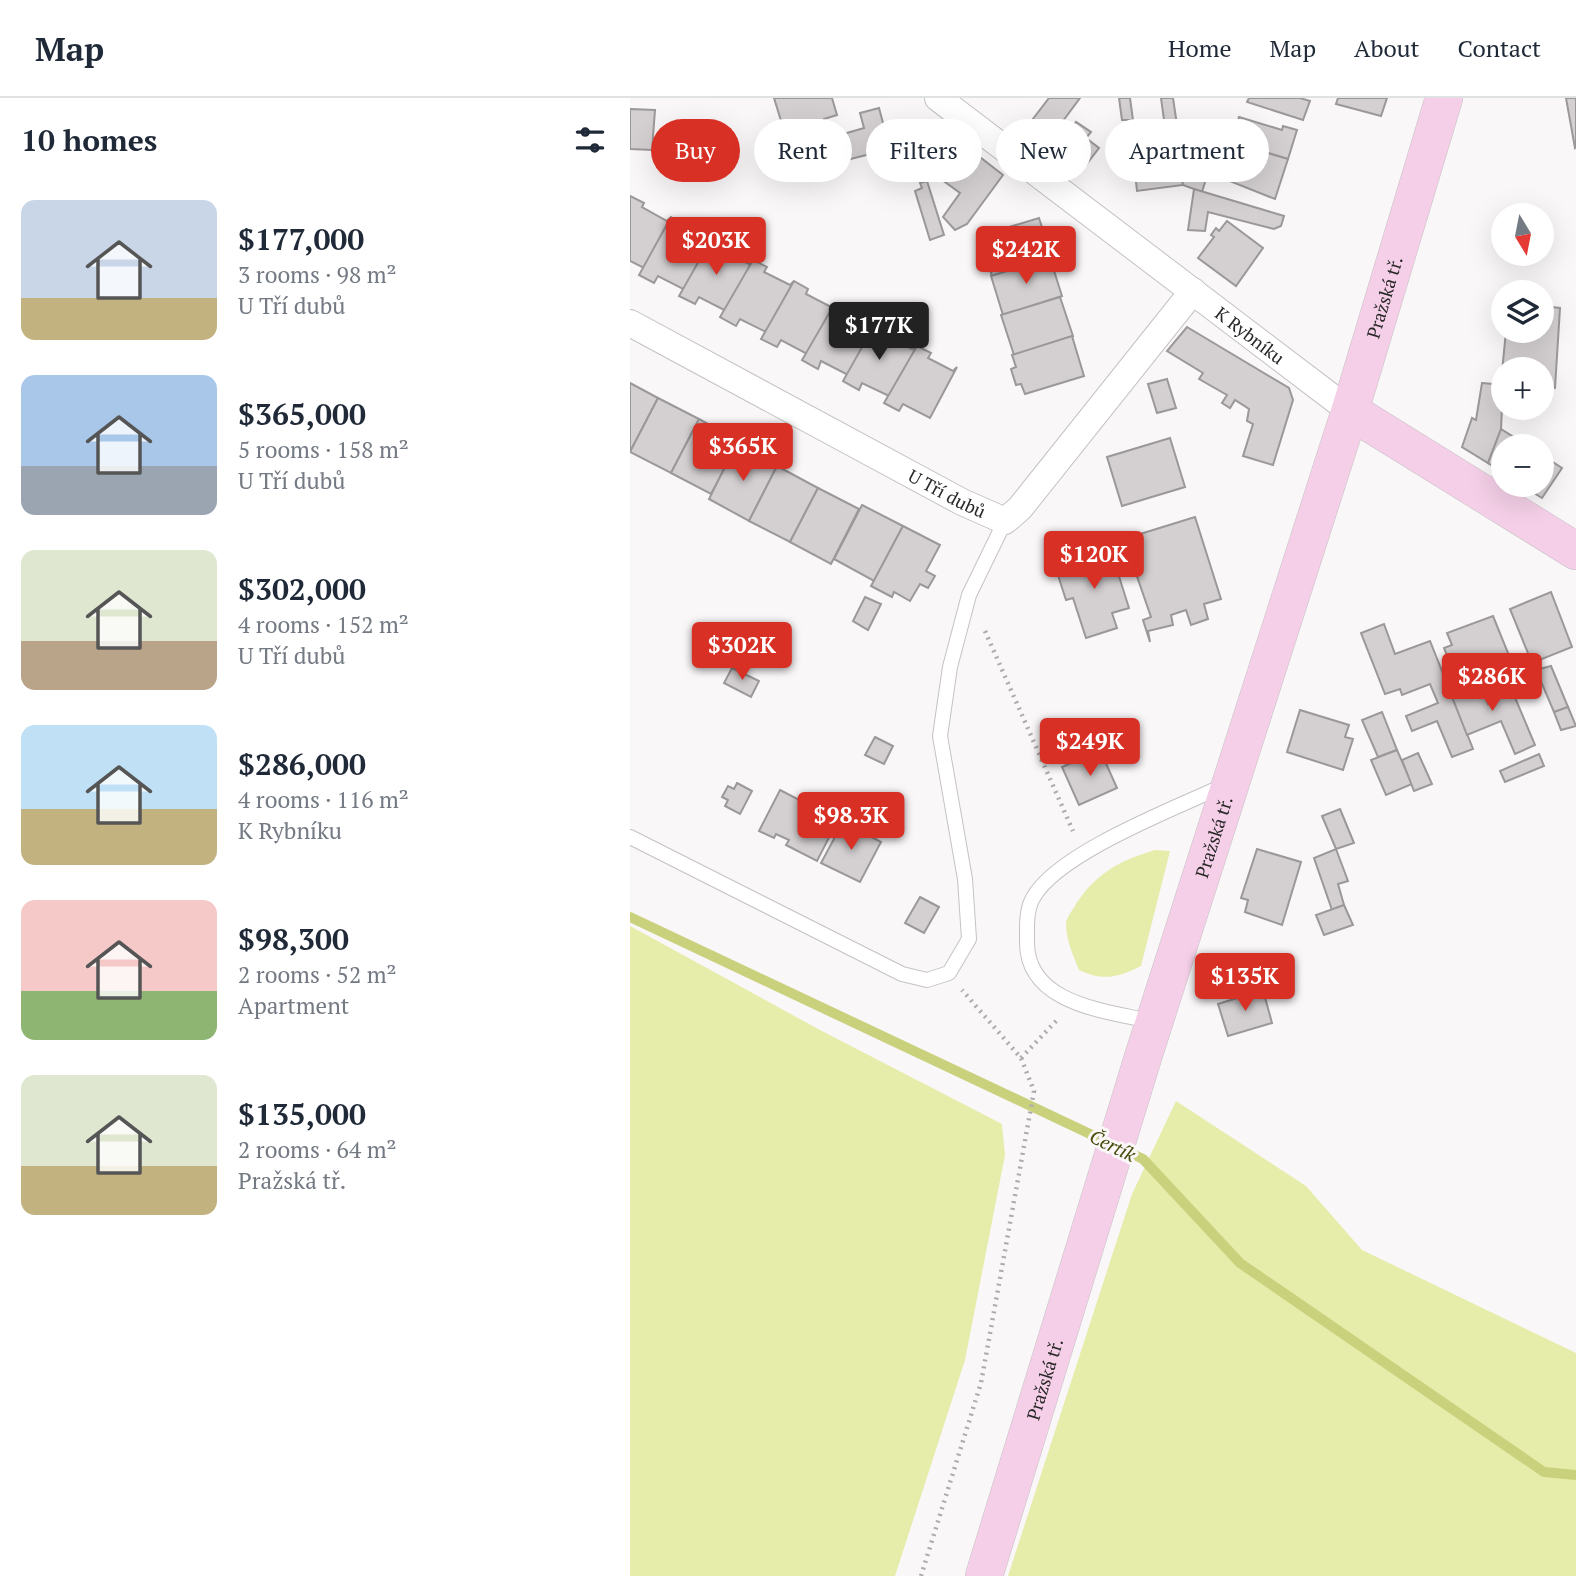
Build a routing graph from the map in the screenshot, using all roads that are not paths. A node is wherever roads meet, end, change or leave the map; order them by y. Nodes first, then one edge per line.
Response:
1 (938, 98) edge
2 (1444, 98) edge
3 (1193, 291) junction
4 (630, 323) edge
5 (1350, 411) junction
6 (1005, 521) junction
7 (1576, 551) edge
8 (1230, 782) junction
9 (630, 837) edge
10 (1154, 1022) junction
11 (984, 1576) edge

1 - 3 street, K Rybníku
2 - 5 main road, Pražská tř.
3 - 5 street, K Rybníku
3 - 6 street, U Tří dubů
4 - 6 street, U Tří dubů
5 - 7 main road, K Rybníku
5 - 8 main road, Pražská tř.
6 - 9 lane
8 - 10 main road, Pražská tř.
8 - 10 lane
10 - 11 main road, Pražská tř.

